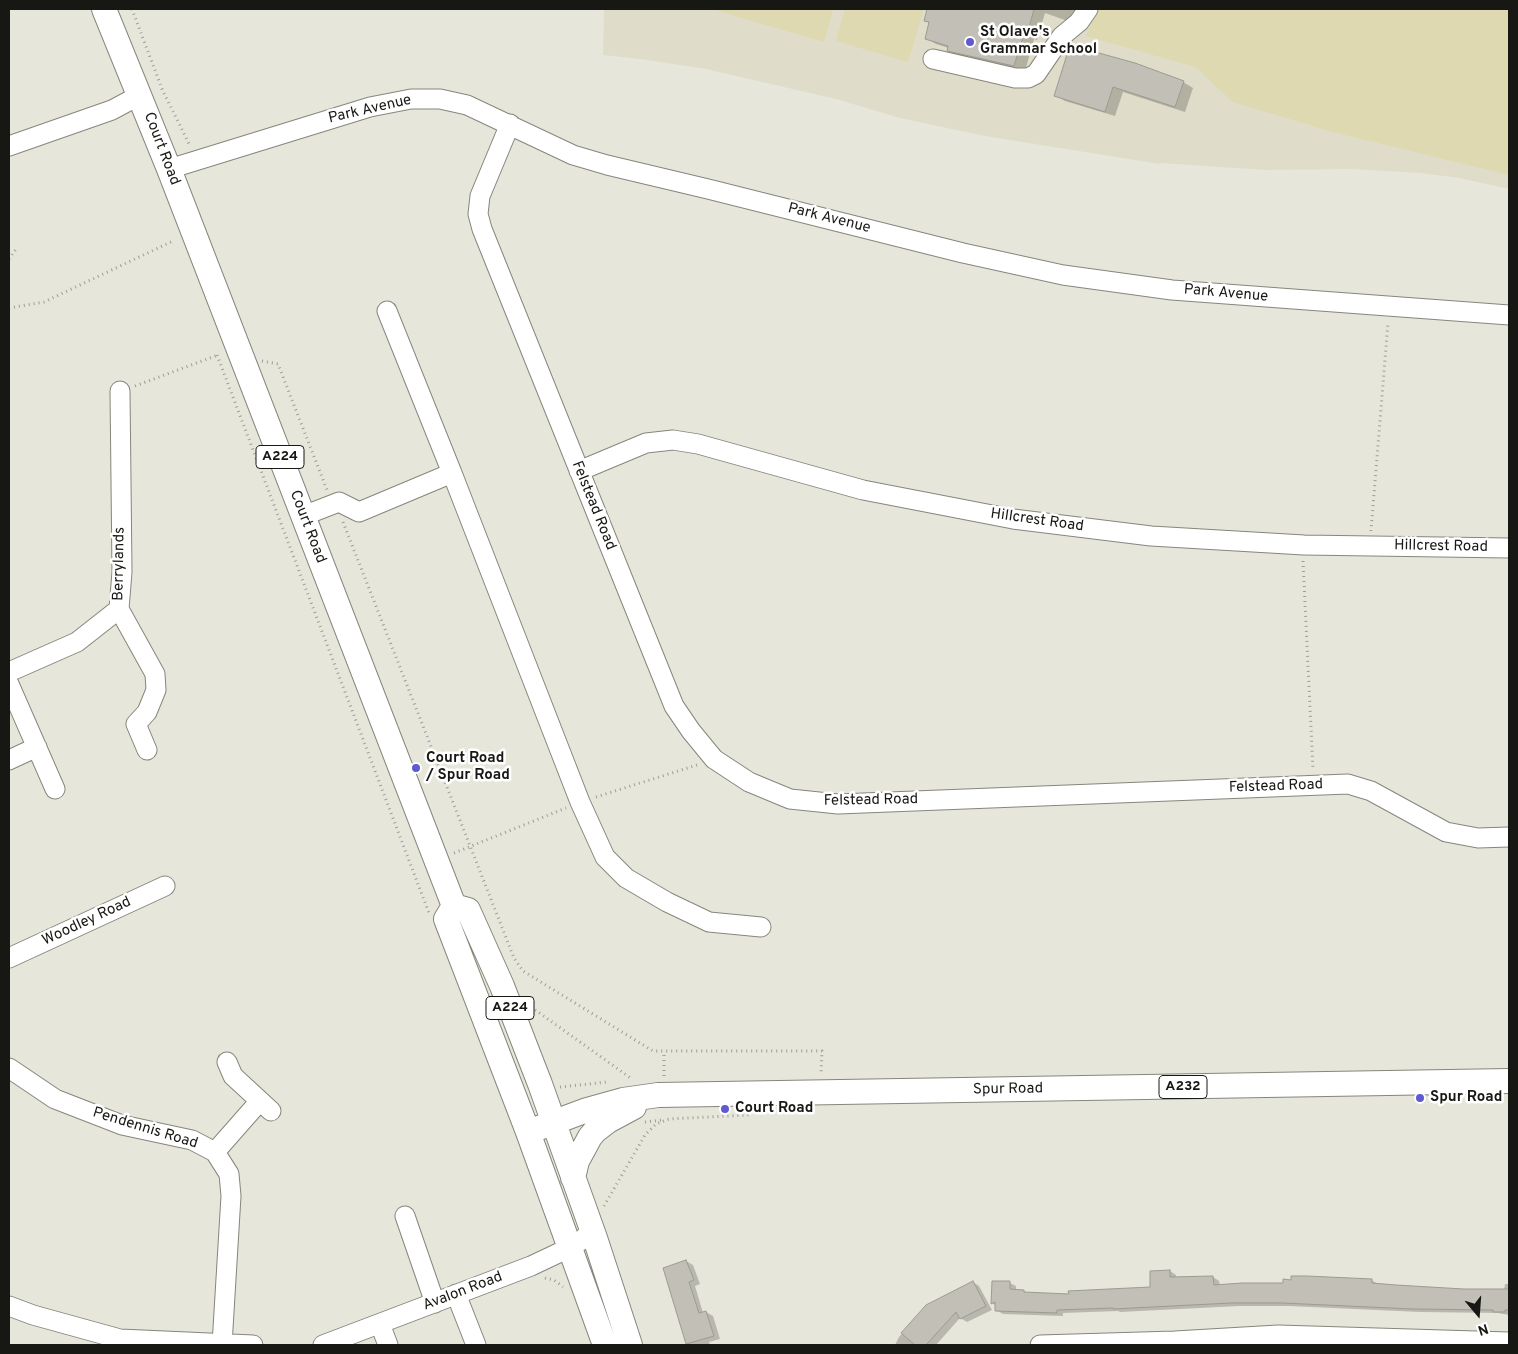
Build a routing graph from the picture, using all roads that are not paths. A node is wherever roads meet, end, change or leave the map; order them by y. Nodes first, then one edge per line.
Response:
1 (104, 9) edge
2 (1088, 9) edge
3 (933, 59) dead end
4 (140, 95) junction
5 (510, 124) junction
6 (9, 146) edge
7 (170, 170) junction
8 (387, 311) dead end
9 (1509, 315) edge
10 (120, 391) road end
11 (579, 471) junction
12 (452, 473) junction
13 (303, 516) junction
14 (1509, 548) edge
15 (119, 609) junction
16 (9, 672) edge
17 (9, 684) edge
18 (37, 747) junction
19 (147, 750) dead end
20 (9, 760) edge
21 (55, 789) dead end
22 (1509, 837) edge
23 (164, 886) dead end
24 (454, 906) junction
25 (761, 927) dead end
26 (9, 958) edge
27 (227, 1062) dead end
28 (9, 1068) edge
29 (1509, 1081) edge
30 (661, 1087) junction
31 (554, 1122) junction
32 (528, 1132) junction
33 (215, 1152) junction
34 (574, 1178) junction
35 (596, 1215) junction
36 (405, 1216) dead end
37 (569, 1248) junction
38 (456, 1294) junction
39 (435, 1303) junction
40 (9, 1306) edge
41 (380, 1324) junction
42 (1509, 1342) edge
43 (1175, 1343) edge
44 (222, 1345) edge
45 (253, 1345) edge
46 (323, 1345) edge
47 (388, 1345) edge
48 (476, 1345) edge
49 (605, 1345) edge
50 (630, 1345) edge
51 (1040, 1345) edge

1 - 4 main road, Court Road / A224
2 - 3 street
4 - 6 street
4 - 7 main road, Court Road / A224
5 - 7 street, Park Avenue
5 - 9 street, Park Avenue
5 - 11 street, Felstead Road
7 - 13 main road, Court Road / A224
8 - 12 street
10 - 15 street, Berrylands
11 - 14 street, Hillcrest Road
11 - 22 street, Felstead Road
12 - 13 street
12 - 25 street
13 - 24 main road, Court Road / A224
15 - 16 street, Berrylands
15 - 19 street
17 - 18 street
18 - 20 street
18 - 21 street
23 - 26 street, Woodley Road
24 - 31 main road, A224
24 - 32 main road, A224
27 - 33 street
28 - 33 street, Pendennis Road
29 - 30 main road, Spur Road / A232
30 - 31 main road, Spur Road
30 - 34 main road
31 - 32 main road, Spur Road
31 - 34 main road, A224
32 - 37 main road, A224
33 - 44 street, Pendennis Road
34 - 35 main road, A224
35 - 37 street, Avalon Road
35 - 50 main road, A224
36 - 39 street
37 - 38 street, Avalon Road
37 - 49 main road, A224
38 - 39 street, Avalon Road
38 - 48 street
39 - 41 street, Avalon Road
40 - 44 street
41 - 46 street, Avalon Road
41 - 47 street
42 - 43 street
43 - 51 street
44 - 45 street

